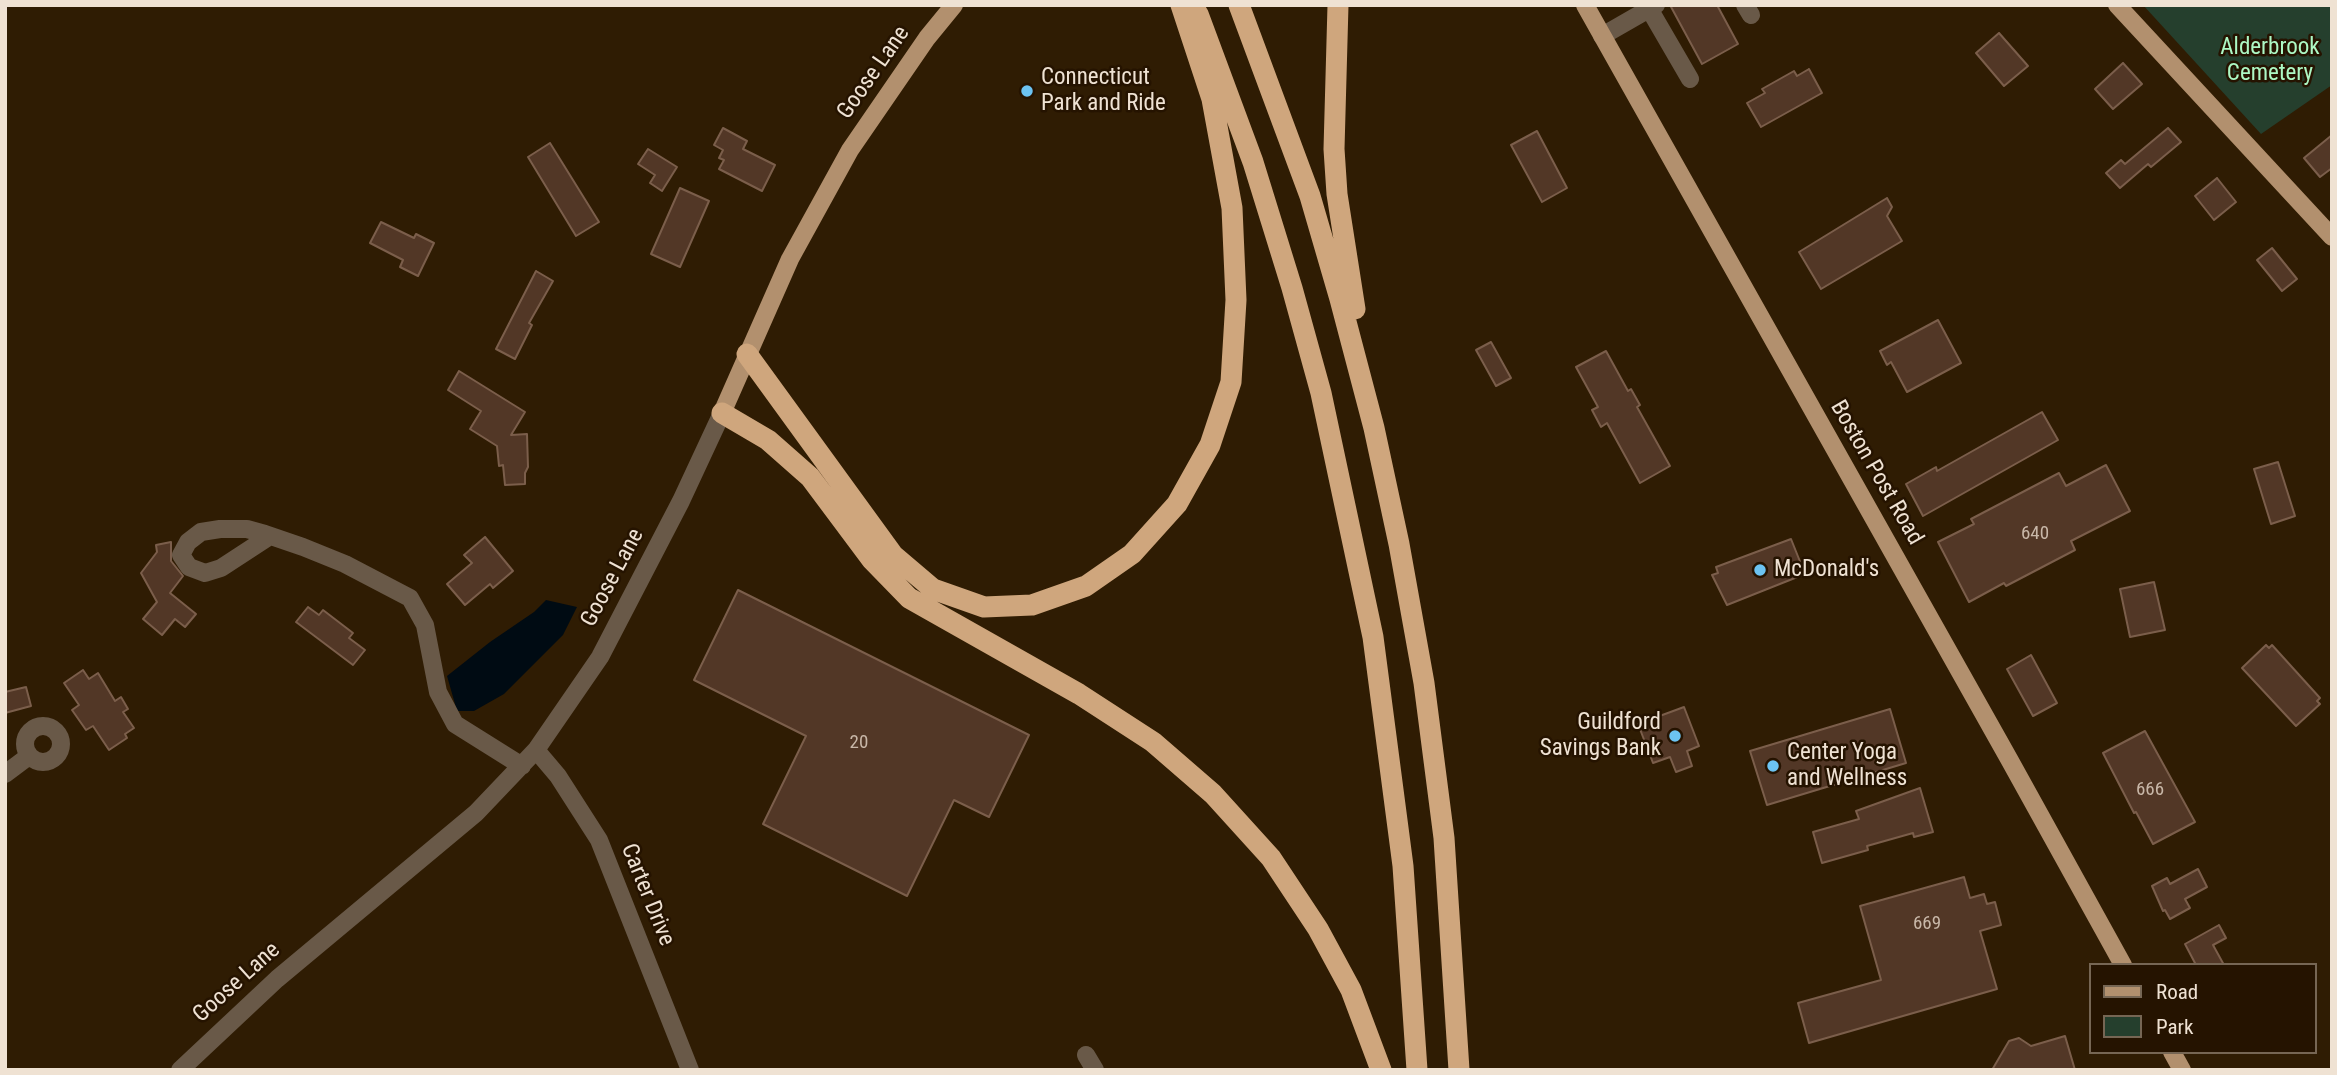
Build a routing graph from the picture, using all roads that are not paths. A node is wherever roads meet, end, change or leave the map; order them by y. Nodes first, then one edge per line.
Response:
1 (954, 5) edge
2 (1181, 5) edge
3 (1194, 5) edge
4 (1239, 5) edge
5 (1338, 5) edge
6 (1585, 5) edge
7 (2117, 5) edge
8 (1651, 7) edge
9 (1602, 36) junction
10 (1690, 79) dead end
11 (2332, 237) edge
12 (747, 354) junction
13 (722, 413) junction
14 (1374, 428) junction
15 (270, 536) dead end
16 (536, 750) junction
17 (29, 757) dead end
18 (522, 766) junction
19 (5, 774) edge
20 (2122, 963) edge
21 (2173, 1054) edge
22 (180, 1070) edge
23 (690, 1070) edge
24 (1381, 1070) edge
25 (1416, 1070) edge
26 (1460, 1070) edge
27 (2182, 1070) edge

1 - 12 main road, Goose Lane
2 - 12 highway
3 - 25 highway
4 - 14 highway
5 - 14 highway
6 - 9 main road, Boston Post Road
7 - 11 main road
8 - 9 street
8 - 10 street
9 - 20 main road, Boston Post Road
12 - 13 main road, Goose Lane
13 - 16 street, Goose Lane
13 - 24 highway
14 - 26 highway
15 - 18 street
16 - 18 street, Goose Lane
16 - 23 street, Carter Drive
17 - 19 street
18 - 22 street, Goose Lane
21 - 27 main road

